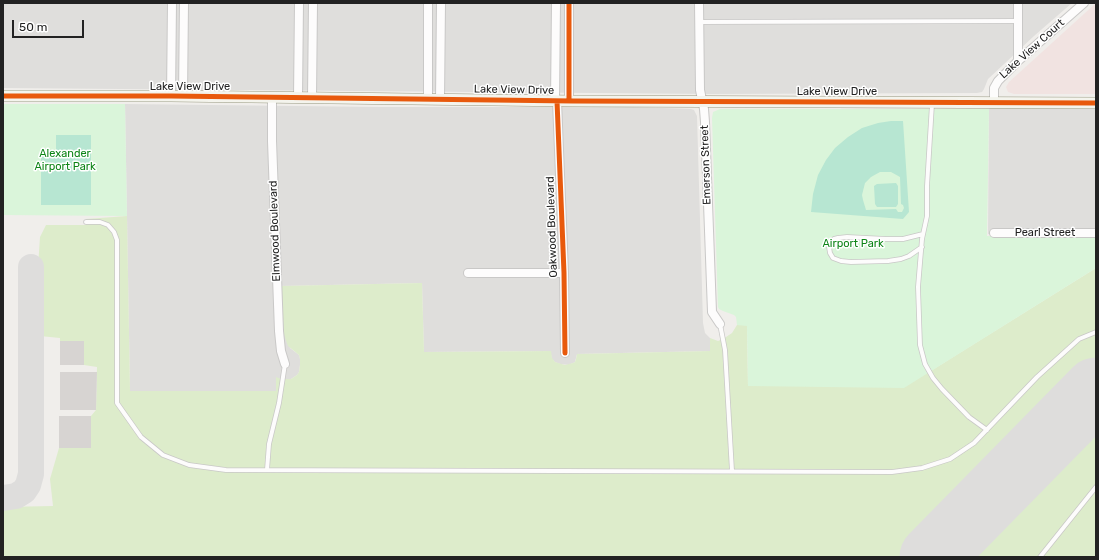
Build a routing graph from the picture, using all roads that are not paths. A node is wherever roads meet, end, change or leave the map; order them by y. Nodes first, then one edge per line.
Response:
1 (172, 3) edge
2 (184, 3) edge
3 (299, 3) edge
4 (313, 3) edge
5 (428, 3) edge
6 (441, 3) edge
7 (556, 3) edge
8 (569, 3) edge
9 (699, 3) edge
10 (1018, 3) edge
11 (1084, 3) edge
12 (1018, 21) junction
13 (699, 22) junction
14 (1018, 61) junction
15 (3, 96) edge
16 (171, 96) junction
17 (184, 97) junction
18 (272, 97) junction
19 (298, 98) junction
20 (312, 98) junction
21 (428, 99) junction
22 (440, 100) junction
23 (560, 101) junction
24 (702, 102) junction
25 (932, 102) junction
26 (994, 102) junction
27 (1096, 103) edge
28 (86, 222) dead end
29 (994, 232) dead end
30 (1096, 233) edge
31 (923, 234) junction
32 (922, 247) junction
33 (468, 273) dead end
34 (564, 273) junction
35 (720, 324) joint
36 (1096, 332) edge
37 (565, 353) dead end
38 (285, 364) joint
39 (986, 430) junction
40 (267, 470) junction
41 (732, 472) junction
42 (1096, 487) edge
43 (1040, 557) edge

1 - 16 street
2 - 17 street
3 - 19 street
4 - 20 street
5 - 21 street
6 - 22 street
7 - 23 street, Oakwood Boulevard
8 - 23 street, Oakwood Boulevard
9 - 13 street, Emerson Street
10 - 12 street
11 - 14 street, Lake View Court
12 - 13 lane
12 - 14 street
13 - 24 street, Emerson Street
14 - 26 street, Lake View Court
15 - 16 street, Lake View Drive
16 - 17 street, Lake View Drive
17 - 18 street, Lake View Drive
18 - 19 street, Lake View Drive
18 - 38 street, Elmwood Boulevard
19 - 20 street, Lake View Drive
20 - 21 street, Lake View Drive
21 - 22 street, Lake View Drive
22 - 23 street, Lake View Drive
23 - 24 street, Lake View Drive
23 - 34 street, Oakwood Boulevard
24 - 25 street, Lake View Drive
24 - 35 street, Emerson Street
25 - 26 street, Lake View Drive
25 - 31 lane
26 - 27 street, Lake View Drive
28 - 40 lane
29 - 30 street, Pearl Street
31 - 32 lane
31 - 32 lane
32 - 39 lane
33 - 34 street
34 - 37 street, Oakwood Boulevard
35 - 41 lane
36 - 39 lane
38 - 40 lane
39 - 41 lane
40 - 41 lane
42 - 43 lane

